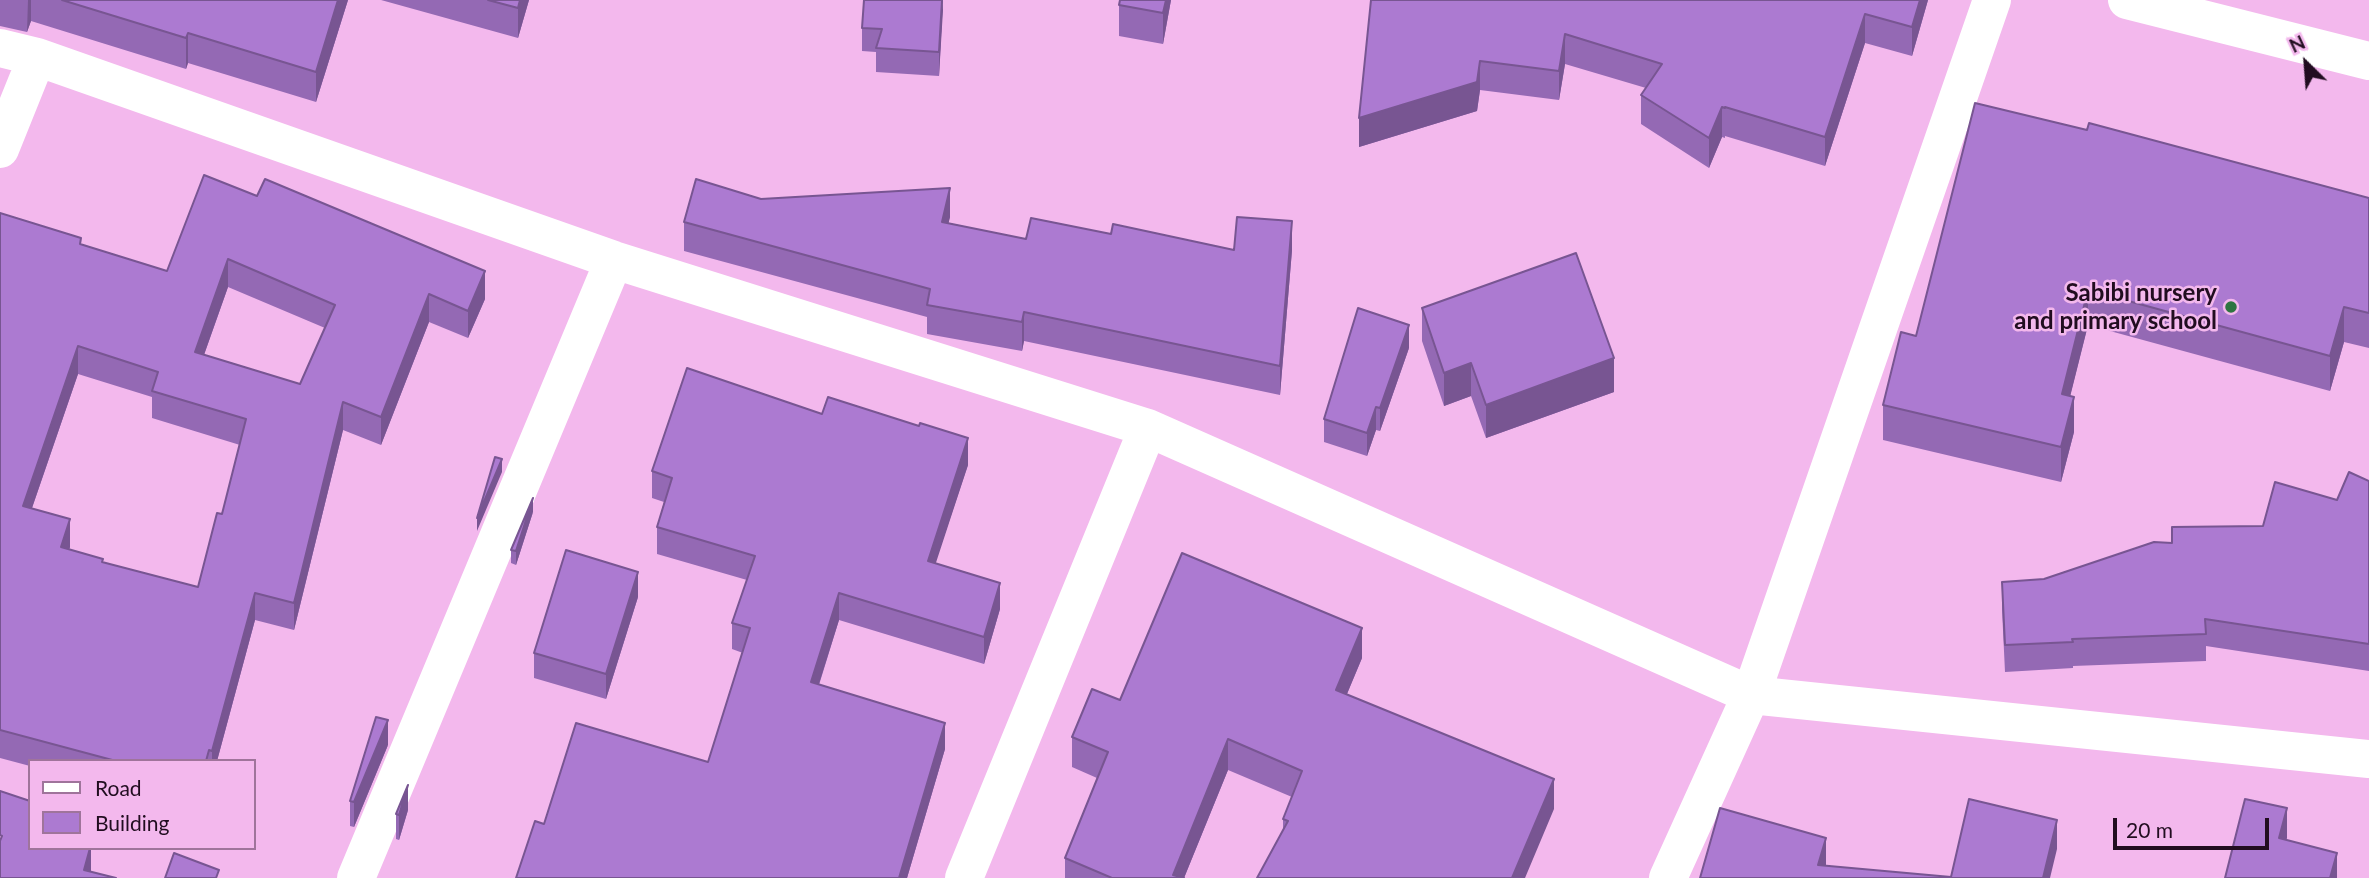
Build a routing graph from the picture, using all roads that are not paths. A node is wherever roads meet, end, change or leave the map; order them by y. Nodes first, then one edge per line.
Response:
1 (1992, 0) edge
2 (2127, 0) edge
3 (0, 48) edge
4 (37, 57) junction
5 (2369, 61) edge
6 (0, 149) edge
7 (614, 260) junction
8 (1148, 428) junction
9 (1751, 695) junction
10 (2369, 759) edge
11 (356, 878) edge
12 (964, 878) edge
13 (1668, 878) edge

1 - 9 street
2 - 5 street
3 - 4 street
4 - 6 street
4 - 7 street
7 - 8 street
7 - 11 street
8 - 9 street
8 - 12 street
9 - 10 street
9 - 13 street

